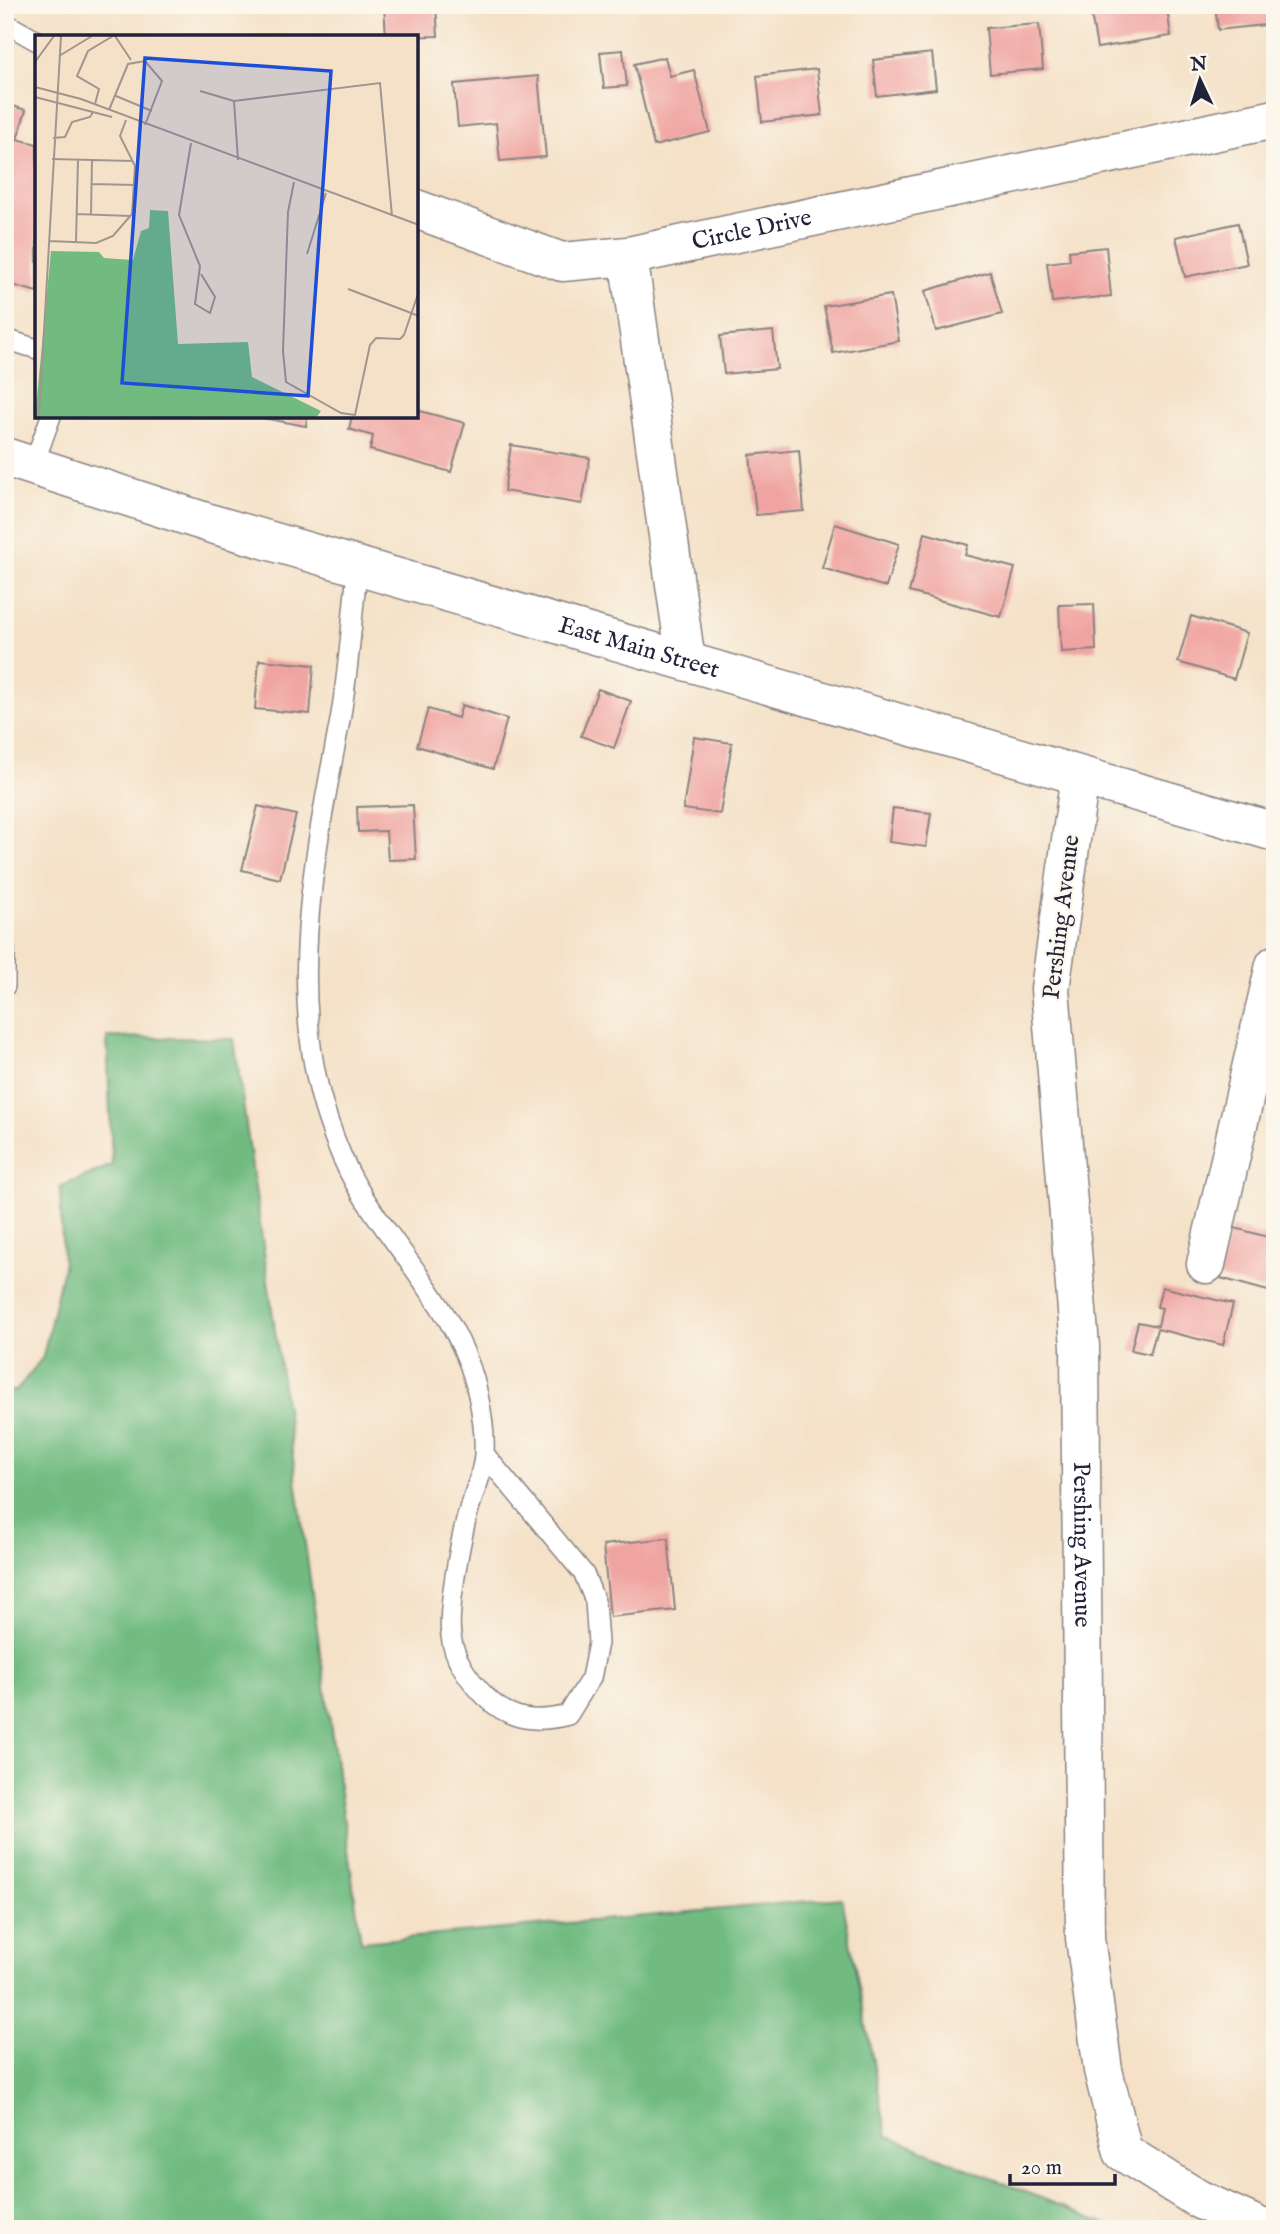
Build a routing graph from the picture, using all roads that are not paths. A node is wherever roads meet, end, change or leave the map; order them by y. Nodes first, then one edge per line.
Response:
1 (5, 23) edge
2 (35, 40) edge
3 (1275, 119) edge
4 (418, 210) edge
5 (628, 256) junction
6 (5, 339) edge
7 (35, 348) edge
8 (50, 418) edge
9 (19, 461) edge
10 (358, 565) junction
11 (686, 661) junction
12 (1080, 776) junction
13 (1275, 832) edge
14 (5, 950) edge
15 (1275, 965) edge
16 (5, 986) edge
17 (1206, 1264) dead end
18 (485, 1455) junction
19 (1264, 2229) edge

1 - 2 lane
3 - 5 main road, Circle Drive
4 - 5 main road, Circle Drive
5 - 11 main road
6 - 7 lane
8 - 9 lane
9 - 10 main road, East Main Street
10 - 11 main road, East Main Street
10 - 18 lane
11 - 12 main road, East Main Street
12 - 13 main road, East Main Street
12 - 19 main road, Pershing Avenue
14 - 16 lane
15 - 17 main road
18 - 18 lane

